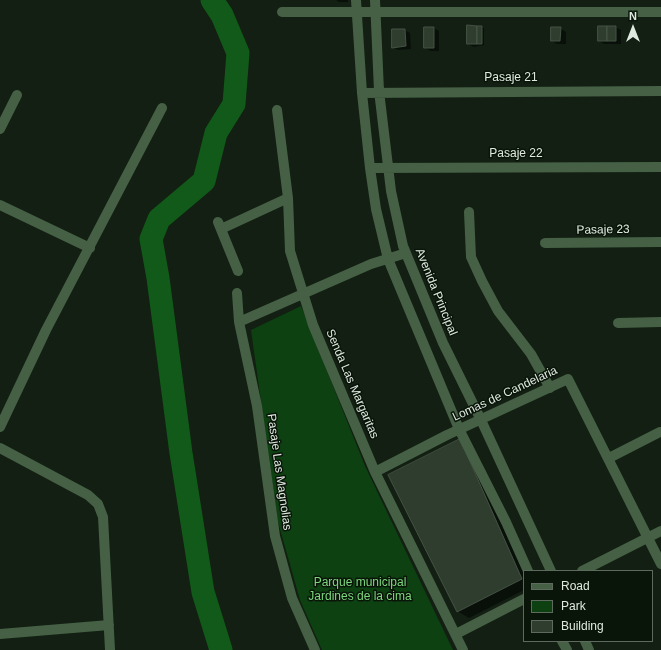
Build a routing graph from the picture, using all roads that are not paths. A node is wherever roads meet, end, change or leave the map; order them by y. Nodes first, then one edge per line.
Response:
1 (356, 0) edge
2 (374, 0) edge
3 (282, 12) dead end
4 (356, 12) junction
5 (375, 12) junction
6 (661, 12) edge
7 (379, 91) junction
8 (661, 91) edge
9 (362, 93) junction
10 (17, 95) dead end
11 (162, 108) dead end
12 (278, 110) dead end
13 (0, 129) edge
14 (661, 166) edge
15 (388, 167) junction
16 (370, 168) junction
17 (288, 198) junction
18 (0, 205) edge
19 (469, 212) dead end
20 (661, 242) edge
21 (545, 243) dead end
22 (90, 248) junction
23 (406, 253) junction
24 (388, 259) junction
25 (238, 271) dead end
26 (236, 293) dead end
27 (302, 295) junction
28 (239, 322) junction
29 (661, 322) edge
30 (618, 323) dead end
31 (550, 388) junction
32 (481, 420) junction
33 (0, 427) edge
34 (459, 430) junction
35 (660, 432) dead end
36 (0, 448) edge
37 (609, 458) junction
38 (375, 472) junction
39 (661, 531) edge
40 (648, 538) junction
41 (661, 564) edge
42 (528, 570) edge
43 (551, 570) edge
44 (584, 570) edge
45 (523, 600) edge
46 (109, 625) junction
47 (0, 634) edge
48 (456, 634) junction
49 (110, 650) edge
50 (315, 650) edge
51 (463, 650) edge

1 - 4 street
2 - 5 street, Avenida Principal
3 - 4 street
4 - 5 street
4 - 9 street
5 - 6 street
5 - 7 street, Avenida Principal
7 - 8 street, Pasaje 21
7 - 9 street, Pasaje 21
7 - 15 street, Avenida Principal
9 - 16 street
10 - 13 street
11 - 22 street
12 - 17 street, Senda Las Margaritas
14 - 15 street, Pasaje 22
15 - 16 street, Pasaje 22
15 - 23 street, Avenida Principal
16 - 24 street
17 - 25 street
17 - 27 street, Senda Las Margaritas
18 - 22 street
19 - 31 street
20 - 21 street, Pasaje 23
22 - 33 street
23 - 24 street
23 - 32 street, Avenida Principal
24 - 27 street
24 - 34 street
26 - 28 street, Pasaje Las Magnolias
27 - 28 street
27 - 38 street, Senda Las Margaritas
28 - 50 street, Pasaje Las Magnolias
29 - 30 street
31 - 32 street, Lomas de Candelaria
31 - 37 street, Lomas de Candelaria
32 - 34 street, Lomas de Candelaria
32 - 43 street, Avenida Principal
34 - 38 street, Lomas de Candelaria
34 - 42 street
35 - 37 street
36 - 46 street
37 - 40 street, Lomas de Candelaria
38 - 48 street, Senda Las Margaritas
39 - 40 street
40 - 41 street, Lomas de Candelaria
40 - 44 street
45 - 48 street
46 - 47 street
46 - 49 street
48 - 51 street, Senda Las Margaritas

